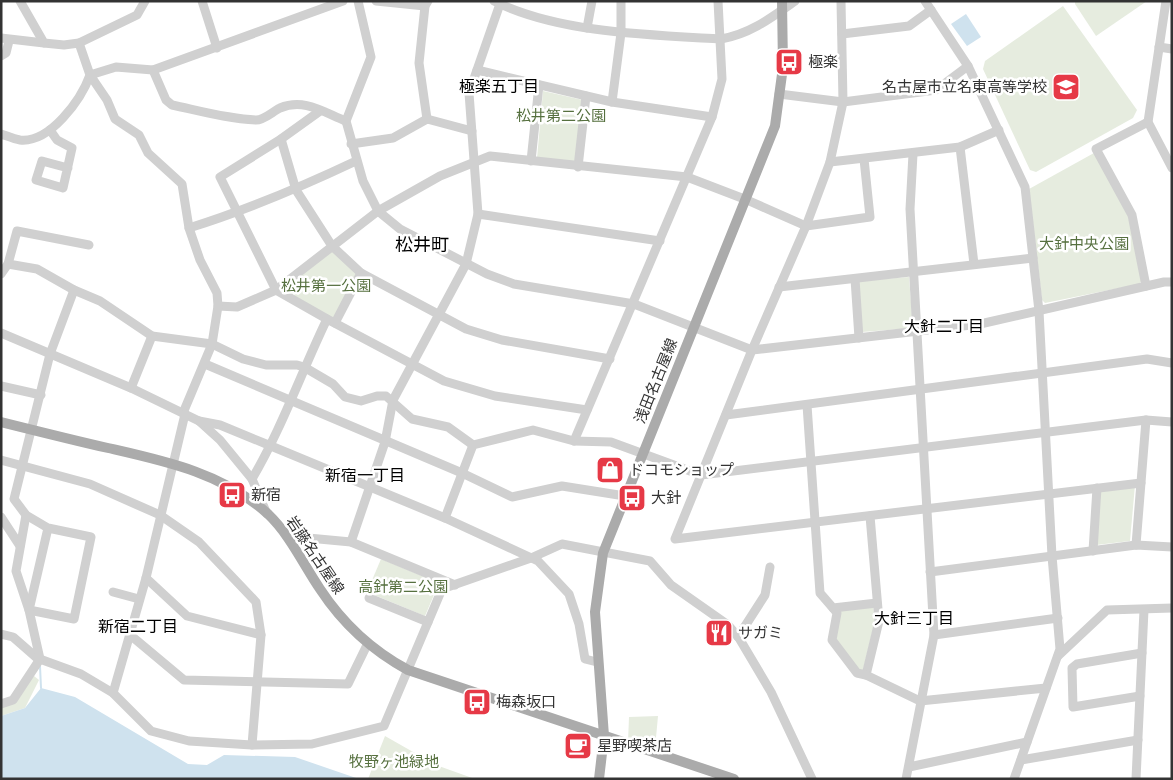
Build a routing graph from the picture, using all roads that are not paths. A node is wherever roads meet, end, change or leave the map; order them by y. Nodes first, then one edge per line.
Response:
1 (20, 1) edge
2 (145, 1) edge
3 (202, 1) edge
4 (343, 1) edge
5 (358, 1) edge
6 (376, 1) edge
7 (592, 1) edge
8 (621, 1) edge
9 (718, 1) edge
10 (795, 1) edge
11 (842, 1) edge
12 (925, 1) edge
13 (1166, 1) edge
14 (498, 2) edge
15 (426, 4) edge
16 (782, 6) edge
17 (931, 10) junction
18 (587, 28) junction
19 (621, 33) junction
20 (842, 34) junction
21 (5, 39) edge
22 (721, 39) junction
23 (44, 43) junction
24 (79, 43) junction
25 (1160, 47) junction
26 (217, 48) junction
27 (1172, 49) edge
28 (1, 56) edge
29 (968, 66) junction
30 (153, 70) junction
31 (477, 70) junction
32 (90, 75) junction
33 (539, 85) junction
34 (779, 94) junction
35 (586, 96) junction
36 (612, 102) junction
37 (843, 102) junction
38 (320, 111) junction
39 (712, 117) junction
40 (427, 119) junction
41 (346, 121) junction
42 (1148, 122) junction
43 (50, 130) junction
44 (999, 130) junction
45 (472, 131) junction
46 (1, 134) edge
47 (281, 140) junction
48 (350, 144) junction
49 (960, 147) junction
50 (913, 154) junction
51 (864, 158) junction
52 (356, 161) junction
53 (531, 161) junction
54 (475, 162) junction
55 (830, 162) junction
56 (578, 167) junction
57 (68, 168) dead end
58 (1172, 168) edge
59 (687, 177) junction
60 (296, 190) junction
61 (747, 200) junction
62 (378, 211) junction
63 (237, 213) junction
64 (478, 214) junction
65 (806, 226) junction
66 (189, 228) junction
67 (660, 241) junction
68 (90, 245) dead end
69 (332, 246) junction
70 (1033, 258) junction
71 (8, 264) junction
72 (466, 264) junction
73 (974, 264) junction
74 (913, 272) junction
75 (361, 273) junction
76 (1, 274) edge
77 (855, 279) junction
78 (1172, 282) edge
79 (1146, 286) junction
80 (779, 287) junction
81 (74, 290) junction
82 (276, 290) junction
83 (634, 304) junction
84 (218, 306) junction
85 (1039, 311) junction
86 (440, 315) junction
87 (331, 321) junction
88 (693, 328) junction
89 (915, 331) junction
90 (1, 333) edge
91 (152, 336) junction
92 (860, 338) junction
93 (212, 344) junction
94 (752, 350) junction
95 (50, 354) junction
96 (610, 359) junction
97 (1172, 362) edge
98 (205, 364) junction
99 (413, 364) junction
100 (304, 367) junction
101 (1043, 374) junction
102 (1, 386) edge
103 (130, 388) junction
104 (919, 391) junction
105 (41, 395) junction
106 (393, 400) junction
107 (290, 401) junction
108 (806, 405) junction
109 (588, 410) junction
110 (184, 413) junction
111 (726, 415) junction
112 (1146, 420) junction
113 (199, 421) junction
114 (1, 422) edge
115 (1172, 422) edge
116 (31, 430) junction
117 (1046, 432) junction
118 (574, 441) junction
119 (385, 442) junction
120 (473, 445) junction
121 (271, 446) junction
122 (922, 448) junction
123 (643, 455) junction
124 (1, 460) edge
125 (812, 462) junction
126 (174, 463) junction
127 (22, 466) junction
128 (462, 473) junction
129 (701, 475) junction
130 (252, 479) junction
131 (1141, 483) junction
132 (371, 488) junction
133 (1097, 488) junction
134 (1050, 494) junction
135 (625, 496) junction
136 (926, 509) junction
137 (267, 514) junction
138 (26, 515) junction
139 (160, 515) junction
140 (870, 516) junction
141 (1, 517) edge
142 (445, 518) junction
143 (815, 522) junction
144 (48, 528) junction
145 (286, 536) junction
146 (351, 542) junction
147 (1136, 545) junction
148 (20, 546) junction
149 (1172, 547) edge
150 (1093, 551) junction
151 (603, 553) junction
152 (1052, 556) junction
153 (531, 558) junction
154 (770, 567) dead end
155 (930, 572) junction
156 (146, 578) junction
157 (455, 585) junction
158 (113, 592) dead end
159 (369, 598) dead end
160 (139, 599) junction
161 (877, 603) junction
162 (833, 608) junction
163 (1172, 608) edge
164 (30, 610) junction
165 (1144, 610) junction
166 (1058, 618) junction
167 (428, 622) junction
168 (1, 634) edge
169 (129, 634) junction
170 (261, 635) junction
171 (934, 635) junction
172 (738, 637) junction
173 (367, 645) junction
174 (1142, 653) junction
175 (1058, 656) junction
176 (40, 659) junction
177 (597, 662) junction
178 (408, 670) junction
179 (866, 675) junction
180 (258, 682) junction
181 (1046, 688) junction
182 (113, 693) junction
183 (1140, 696) junction
184 (920, 700) junction
185 (1, 704) edge
186 (604, 736) junction
187 (1138, 740) junction
188 (1027, 742) junction
189 (252, 745) junction
190 (1021, 760) junction
191 (909, 767) junction
192 (599, 779) edge
193 (734, 779) edge
194 (812, 779) edge
195 (906, 779) edge
196 (1014, 779) edge
197 (1136, 779) edge

1 - 23 street
2 - 24 street
3 - 26 street
4 - 26 street
5 - 41 street
6 - 15 street
7 - 18 street
8 - 19 street
9 - 22 street
10 - 16 street
11 - 20 street
12 - 17 street
13 - 25 street
14 - 18 street
14 - 31 street
15 - 40 street
16 - 22 street
16 - 34 main road, 浅田名古屋線
17 - 20 street
17 - 29 street
18 - 19 street
19 - 22 street
19 - 36 street
20 - 37 street
21 - 23 street
21 - 28 street
22 - 39 street
23 - 24 street
24 - 32 street
25 - 27 street
25 - 42 street
26 - 30 street
29 - 37 street
29 - 44 street
30 - 32 street
30 - 38 street
31 - 33 street
31 - 45 street
32 - 43 street
32 - 66 street
33 - 35 street
33 - 53 street
34 - 37 street
34 - 61 main road, 浅田名古屋線
35 - 36 street
35 - 56 street
36 - 39 street
37 - 55 street
38 - 41 street
38 - 47 street
39 - 59 street
40 - 45 street
40 - 48 street
41 - 48 street
42 - 58 street
42 - 79 street
43 - 46 street
43 - 57 street
44 - 49 street
44 - 70 street
45 - 54 street
47 - 60 street
47 - 63 street
48 - 52 street
49 - 50 street
49 - 73 street
50 - 51 street
50 - 74 street
51 - 55 street
51 - 65 street
52 - 60 street
52 - 62 street
53 - 54 street
53 - 56 street
54 - 62 street
54 - 64 street
55 - 65 street
56 - 59 street
59 - 61 street
59 - 67 street
60 - 63 street
60 - 69 street
61 - 65 street
61 - 88 main road, 浅田名古屋線
62 - 69 street
62 - 72 street
63 - 66 street
63 - 82 street
64 - 67 street
64 - 72 street
65 - 80 street
66 - 84 street
67 - 83 street
68 - 71 street
69 - 75 street
69 - 82 street
70 - 73 street
70 - 85 street
71 - 76 street
71 - 81 street
72 - 83 street
72 - 86 street
73 - 74 street
74 - 77 street
74 - 89 street
75 - 86 street
75 - 87 street
77 - 80 street
77 - 92 street
78 - 79 street
79 - 85 street
80 - 94 street
81 - 91 street
81 - 95 street
82 - 84 street
82 - 87 street
83 - 88 street
83 - 96 street
84 - 93 street
85 - 89 street
85 - 101 street
86 - 96 street
86 - 99 street
87 - 99 street
87 - 100 street
88 - 94 street
88 - 123 main road, 浅田名古屋線
89 - 92 street
89 - 104 street
90 - 95 street
91 - 93 street
91 - 103 street
92 - 94 street
93 - 98 street
93 - 100 street
94 - 111 street
95 - 103 street
95 - 105 street
96 - 109 street
97 - 101 street
98 - 107 street
98 - 110 street
99 - 106 street
99 - 109 street
100 - 106 street
100 - 107 street
101 - 104 street
101 - 117 street
102 - 105 street
103 - 110 street
104 - 108 street
104 - 122 street
105 - 116 street
106 - 119 street
106 - 120 street
107 - 119 street
107 - 121 street
108 - 111 street
108 - 125 street
109 - 118 street
110 - 113 street
110 - 126 street
111 - 129 street
112 - 115 street
112 - 117 street
112 - 131 street
113 - 121 street
113 - 130 street
114 - 116 main road, 岩藤名古屋線
116 - 126 main road, 岩藤名古屋線
116 - 127 street
117 - 122 street
117 - 134 street
118 - 120 street
118 - 123 street
119 - 128 street
119 - 132 street
120 - 128 street
121 - 130 street
121 - 132 street
122 - 125 street
122 - 136 street
123 - 129 street
123 - 135 main road, 浅田名古屋線
124 - 127 street
125 - 129 street
125 - 143 street
126 - 137 main road, 岩藤名古屋線
126 - 139 street
127 - 138 street
127 - 139 street
128 - 135 street
128 - 142 street
129 - 143 street
130 - 137 street
131 - 133 street
131 - 147 street
132 - 142 street
132 - 146 street
133 - 134 street
133 - 150 street
134 - 136 street
134 - 152 street
135 - 151 main road, 浅田名古屋線
136 - 140 street
136 - 155 street
137 - 145 main road, 岩藤名古屋線
138 - 144 street
138 - 148 street
139 - 156 street
139 - 170 street
140 - 143 street
140 - 161 street
141 - 148 street
142 - 153 street
143 - 162 street
144 - 164 street
144 - 164 street
145 - 146 street
145 - 173 main road, 岩藤名古屋線
146 - 157 street
147 - 149 street
147 - 150 street
148 - 164 street
150 - 152 street
151 - 153 street
151 - 172 street
151 - 177 main road, 浅田名古屋線
152 - 155 street
152 - 166 street
153 - 157 street
153 - 177 street
154 - 172 street
155 - 171 street
156 - 160 street
156 - 170 street
157 - 167 street
158 - 160 street
159 - 167 street
160 - 169 street
161 - 162 street
161 - 179 street
162 - 179 street
163 - 165 street
164 - 176 street
165 - 174 street
165 - 175 street
166 - 171 street
166 - 175 street
167 - 178 street
168 - 176 street
169 - 180 street
169 - 182 street
170 - 180 street
171 - 184 street
172 - 194 street
173 - 178 main road, 岩藤名古屋線
173 - 180 street
174 - 183 street
174 - 183 street
175 - 181 street
176 - 182 street
176 - 185 street
177 - 186 main road, 浅田名古屋線
178 - 186 main road, 岩藤名古屋線
178 - 189 street
179 - 184 street
180 - 189 street
181 - 184 street
181 - 188 street
182 - 189 street
183 - 187 street
184 - 191 street
186 - 192 main road, 浅田名古屋線
186 - 193 main road, 岩藤名古屋線
187 - 190 street
187 - 197 street
188 - 190 street
188 - 191 street
190 - 196 street
191 - 195 street

